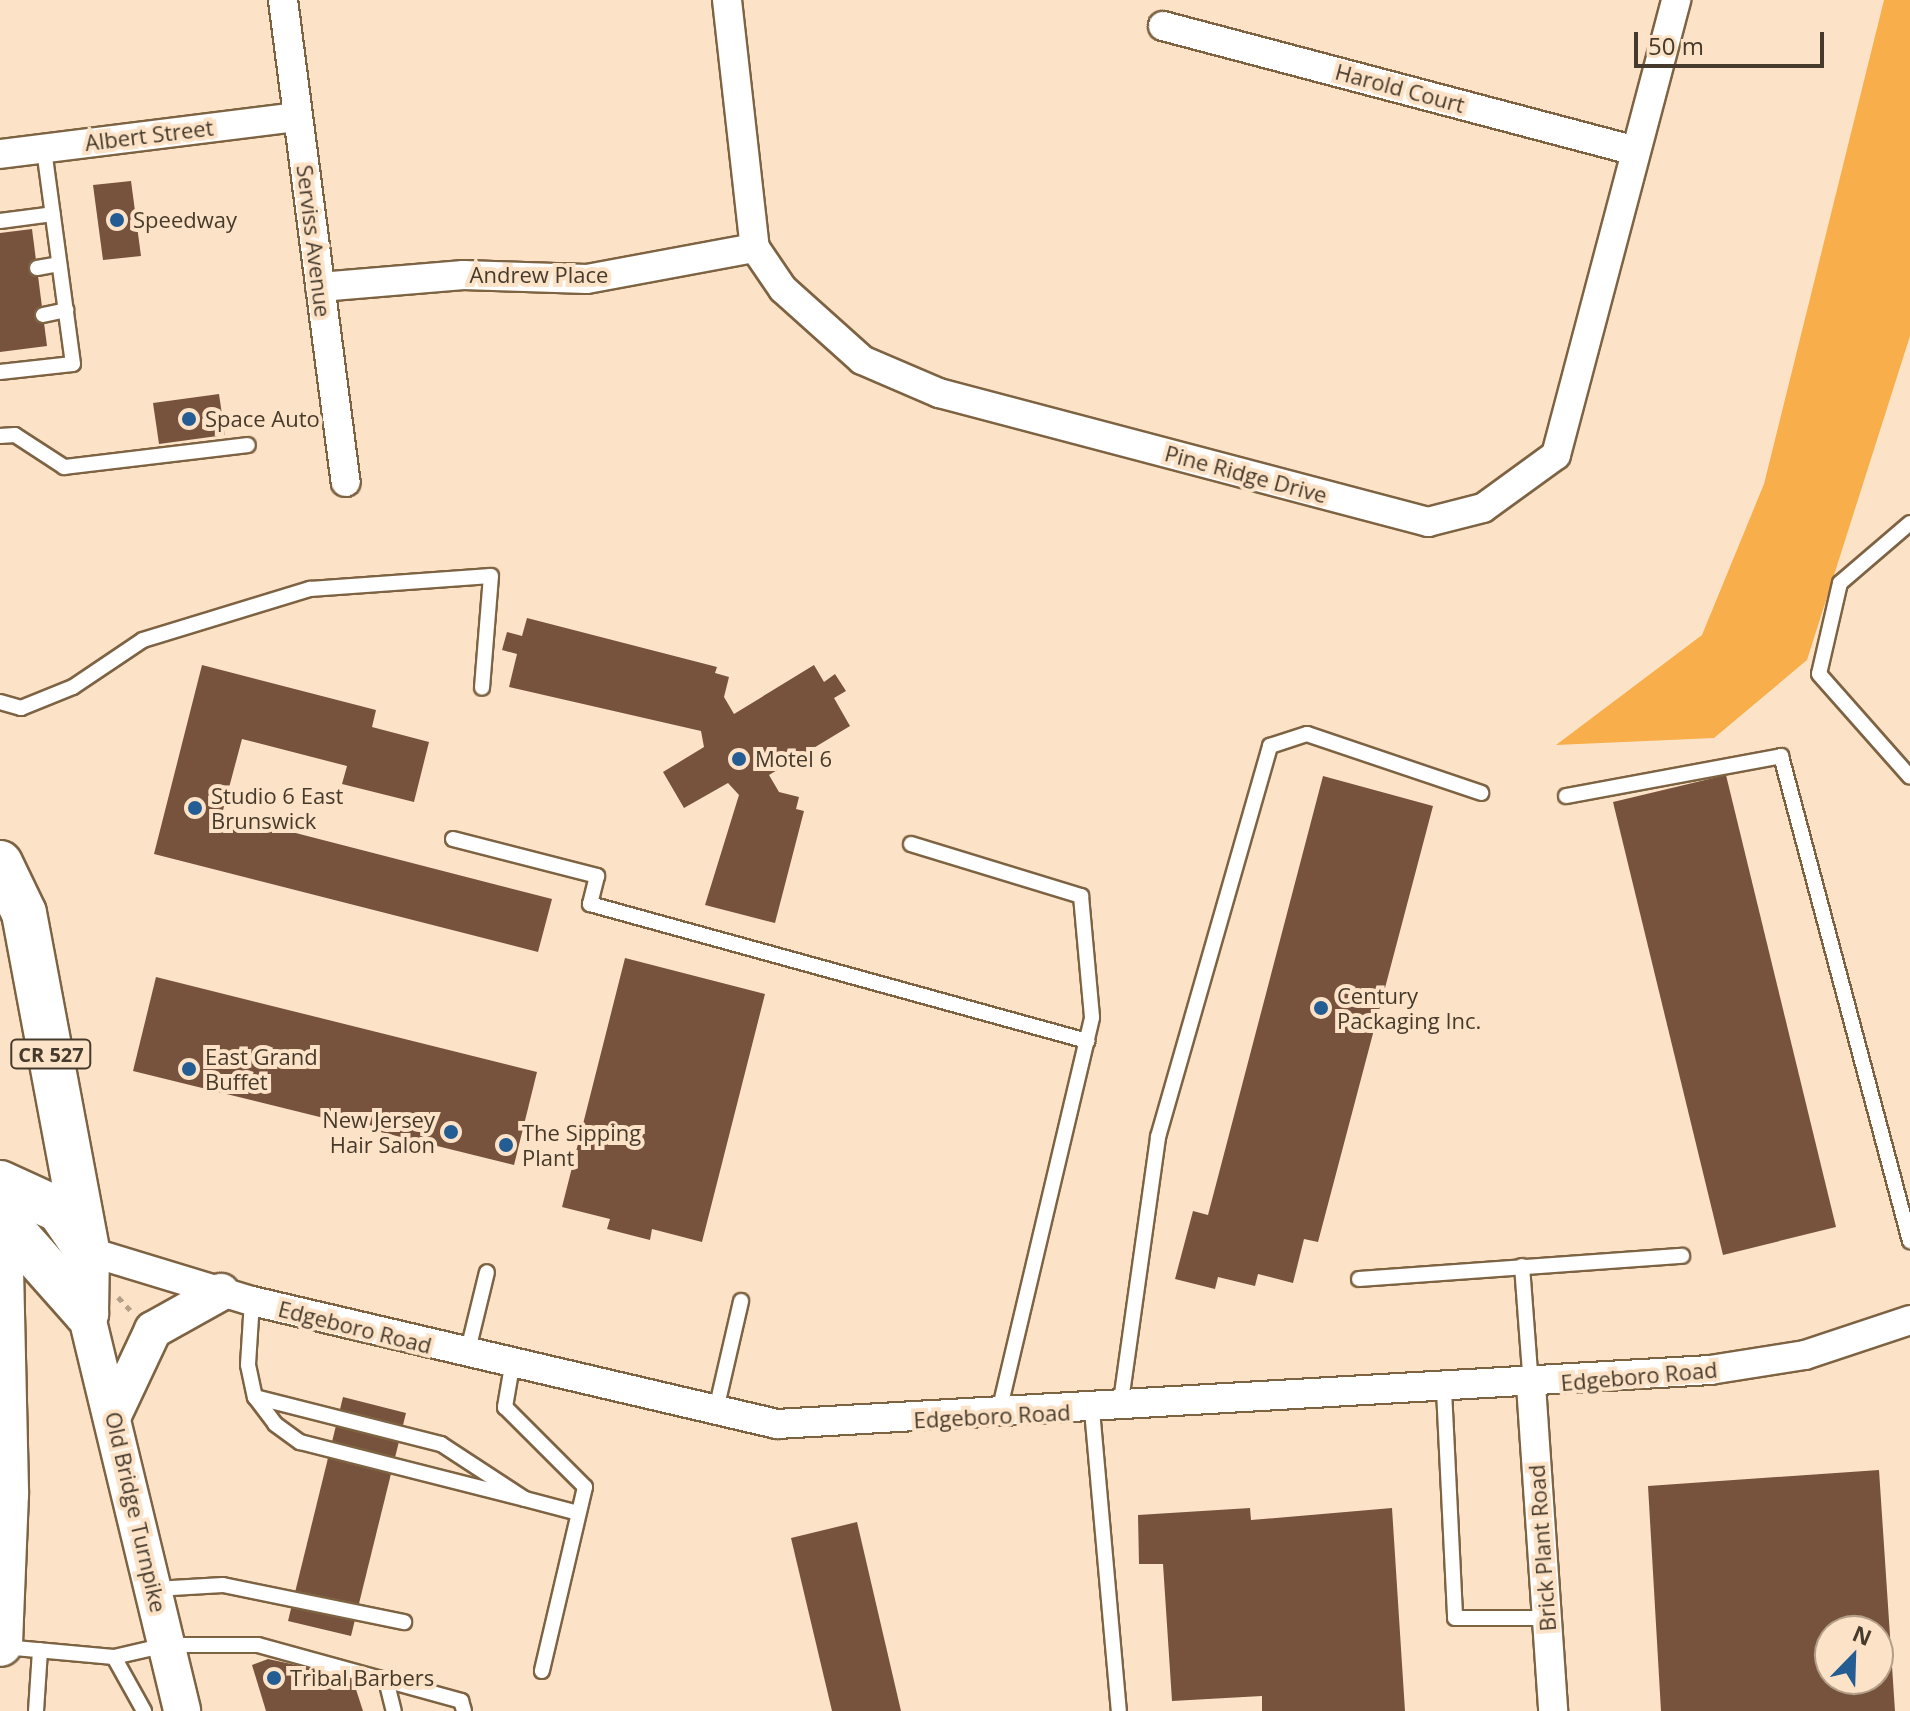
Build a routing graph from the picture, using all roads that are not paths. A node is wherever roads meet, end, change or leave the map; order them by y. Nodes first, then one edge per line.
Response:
1 (283, 0) edge
2 (727, 0) edge
3 (1676, 0) edge
4 (1163, 26) dead end
5 (298, 117) junction
6 (44, 149) junction
7 (1636, 151) junction
8 (0, 154) edge
9 (53, 214) junction
10 (0, 221) edge
11 (755, 248) junction
12 (59, 264) junction
13 (37, 268) dead end
14 (320, 287) junction
15 (66, 310) junction
16 (43, 315) dead end
17 (0, 372) edge
18 (0, 436) edge
19 (248, 445) dead end
20 (346, 482) dead end
21 (1910, 523) edge
22 (482, 688) dead end
23 (0, 702) edge
24 (1910, 777) edge
25 (1481, 793) dead end
26 (1566, 796) dead end
27 (453, 839) dead end
28 (911, 844) dead end
29 (0, 863) edge
30 (1087, 1041) junction
31 (0, 1183) edge
32 (3, 1222) edge
33 (1910, 1241) edge
34 (87, 1251) junction
35 (1682, 1256) dead end
36 (1522, 1266) junction
37 (487, 1272) dead end
38 (1359, 1279) dead end
39 (236, 1296) junction
40 (741, 1301) dead end
41 (86, 1313) junction
42 (1910, 1320) edge
43 (467, 1355) junction
44 (512, 1366) junction
45 (1531, 1385) junction
46 (1444, 1390) junction
47 (255, 1397) junction
48 (1106, 1409) junction
49 (114, 1413) junction
50 (715, 1415) junction
51 (998, 1416) junction
52 (525, 1499) junction
53 (578, 1513) junction
54 (155, 1589) junction
55 (1547, 1618) junction
56 (404, 1622) dead end
57 (166, 1645) junction
58 (13, 1647) edge
59 (114, 1657) junction
60 (542, 1671) dead end
61 (386, 1680) junction
62 (36, 1711) edge
63 (144, 1711) edge
64 (182, 1711) edge
65 (394, 1711) edge
66 (464, 1711) edge
67 (1119, 1711) edge
68 (1553, 1711) edge

1 - 5 street, Serviss Avenue
2 - 11 street, Pine Ridge Drive
3 - 7 street, Pine Ridge Drive
4 - 7 street, Harold Court
5 - 6 street, Albert Street
5 - 14 street, Serviss Avenue
6 - 8 street, Albert Street
6 - 9 lane
7 - 11 street, Pine Ridge Drive
9 - 10 lane
9 - 12 lane
11 - 14 street, Andrew Place
12 - 13 lane
12 - 15 lane
14 - 20 street, Serviss Avenue
15 - 16 lane
15 - 17 lane
18 - 19 lane
21 - 24 lane
22 - 23 lane
25 - 48 lane
26 - 33 lane
27 - 30 lane
28 - 30 lane
29 - 34 highway, CR 527
30 - 51 lane
31 - 34 highway
32 - 34 highway
32 - 41 highway, CR 527
32 - 58 highway
34 - 39 street, Edgeboro Road
34 - 41 highway, CR 527
35 - 36 lane
36 - 38 lane
36 - 45 lane
37 - 43 lane
39 - 43 street, Edgeboro Road
39 - 47 lane
39 - 49 street
40 - 50 lane
41 - 49 street, Old Bridge Turnpike / CR 527
42 - 45 street, Edgeboro Road
43 - 44 street, Edgeboro Road
44 - 50 street, Edgeboro Road
44 - 53 lane
45 - 46 street, Edgeboro Road
45 - 55 street, Brick Plant Road
46 - 48 street, Edgeboro Road
46 - 55 lane
47 - 52 lane
47 - 52 lane
48 - 51 street, Edgeboro Road
48 - 67 lane
49 - 54 street, Old Bridge Turnpike / CR 527
50 - 51 street, Edgeboro Road
52 - 53 lane
53 - 60 lane
54 - 56 lane
54 - 57 street, Old Bridge Turnpike / CR 527
55 - 68 street, Brick Plant Road
57 - 59 lane
57 - 61 lane
57 - 64 street, Old Bridge Turnpike / CR 527
58 - 59 lane
58 - 62 lane
59 - 63 lane
61 - 65 lane
61 - 66 lane

